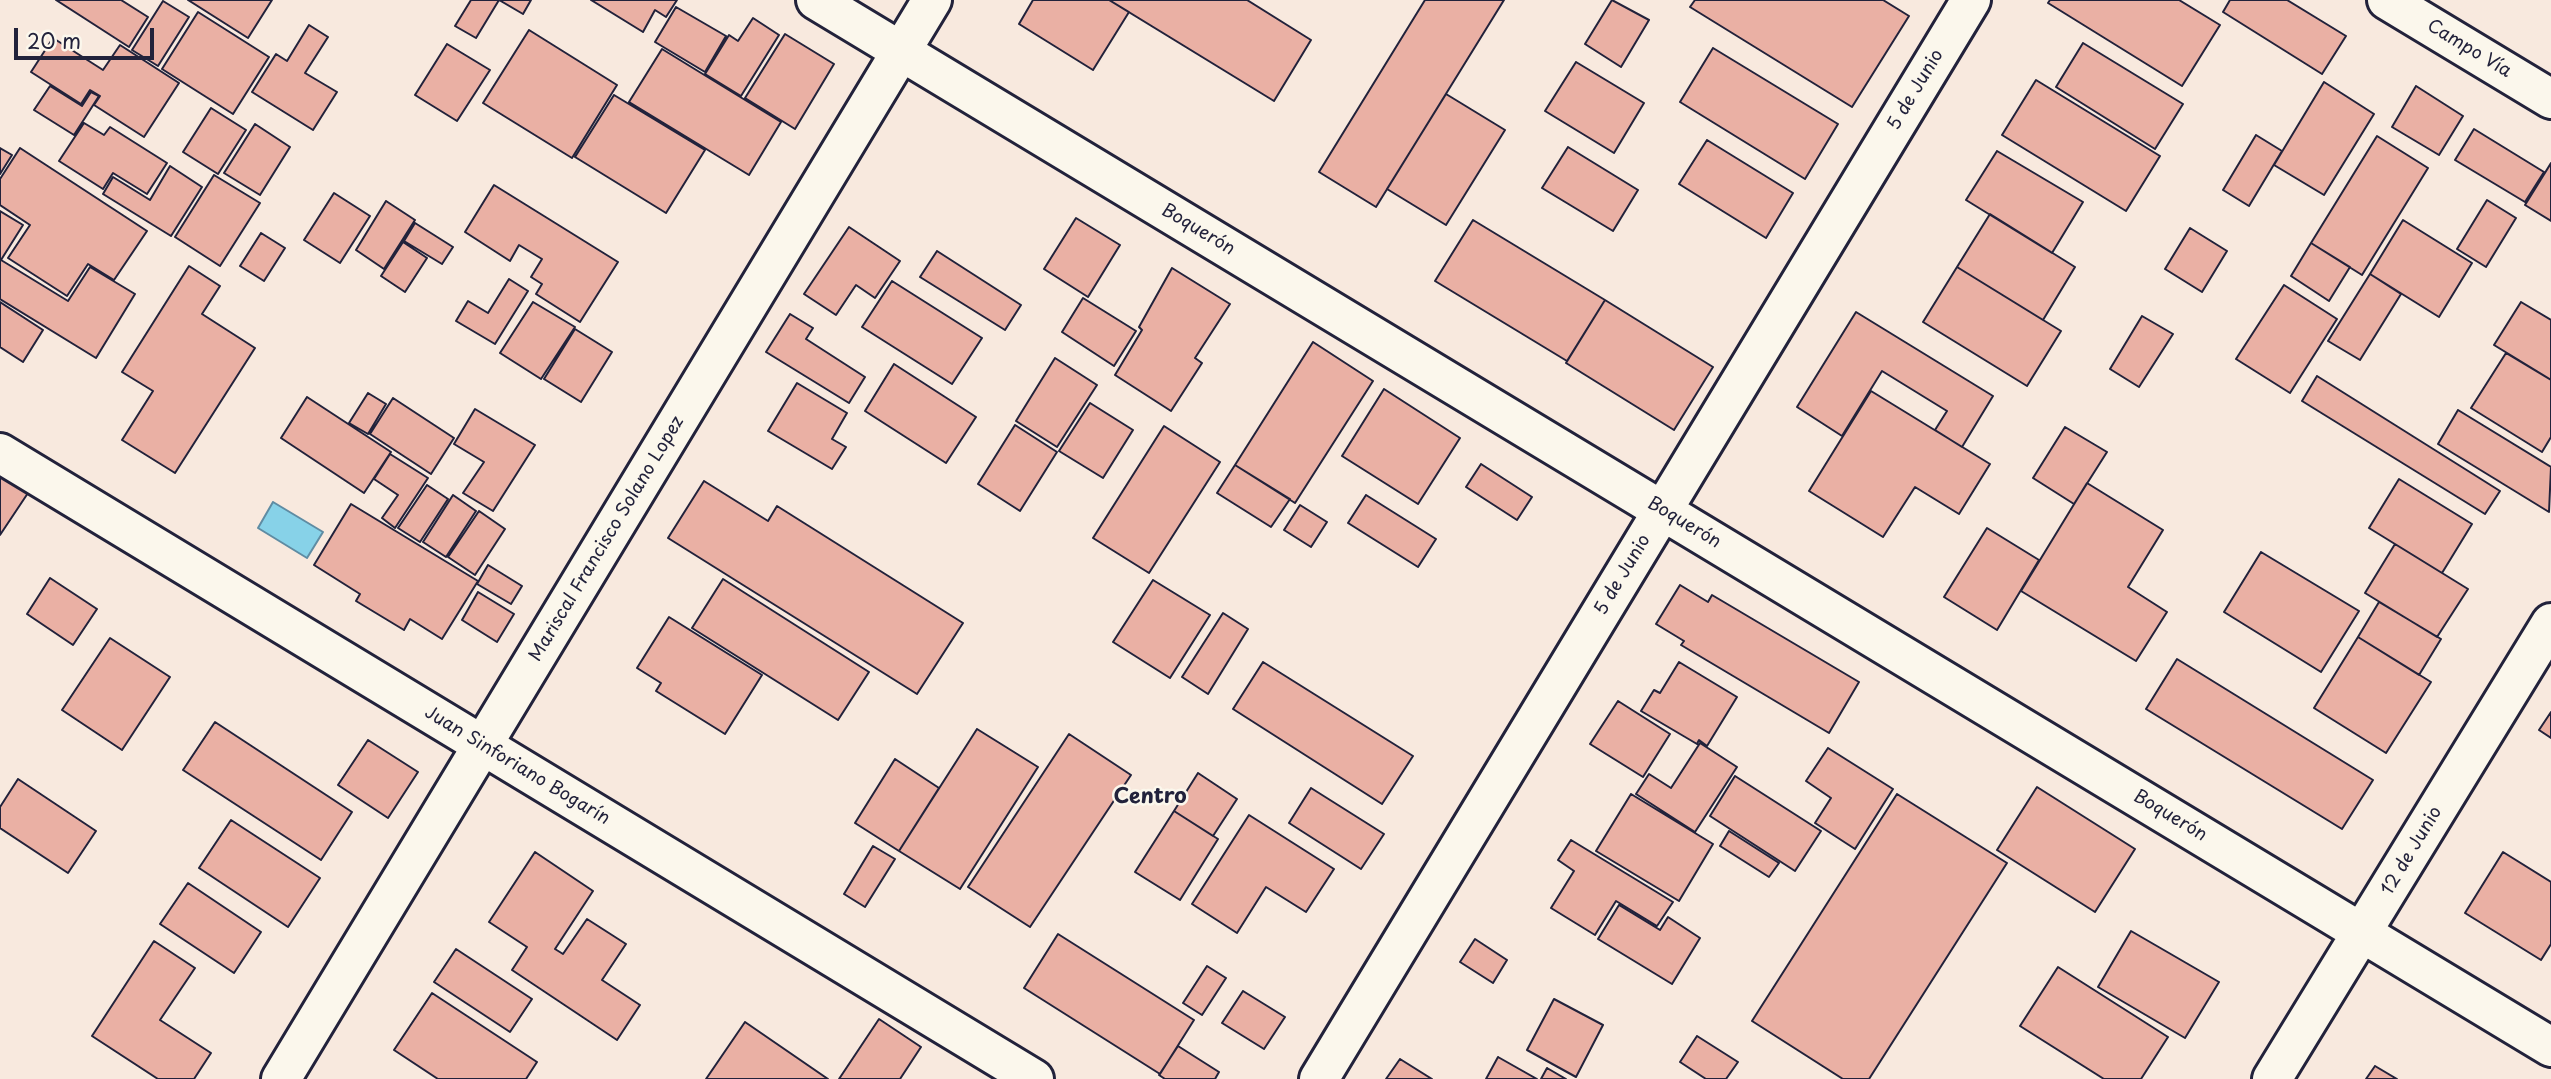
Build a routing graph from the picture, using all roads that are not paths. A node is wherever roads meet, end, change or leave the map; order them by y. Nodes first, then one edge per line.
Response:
1 (816, 0) edge
2 (932, 0) edge
3 (1970, 0) edge
4 (2387, 0) edge
5 (901, 51) junction
6 (2551, 99) edge
7 (0, 453) edge
8 (1662, 510) junction
9 (2551, 622) edge
10 (482, 745) junction
11 (2362, 932) junction
12 (2551, 1047) edge
13 (281, 1079) edge
14 (1034, 1079) edge
15 (1319, 1079) edge
16 (2272, 1079) edge

1 - 5 street, Boquerón
2 - 5 street, Mariscal Francisco Solano Lopez
3 - 8 street, 5 de Junio
4 - 6 street, Campo Vía
5 - 8 street, Boquerón
5 - 10 street, Mariscal Francisco Solano Lopez
7 - 10 street, Juan Sinforiano Bogarín
8 - 11 street, Boquerón
8 - 15 street, 5 de Junio
9 - 11 street, 12 de Junio
10 - 13 street, Mariscal Francisco Solano Lopez
10 - 14 street, Juan Sinforiano Bogarín
11 - 12 street, Boquerón
11 - 16 street, 12 de Junio

